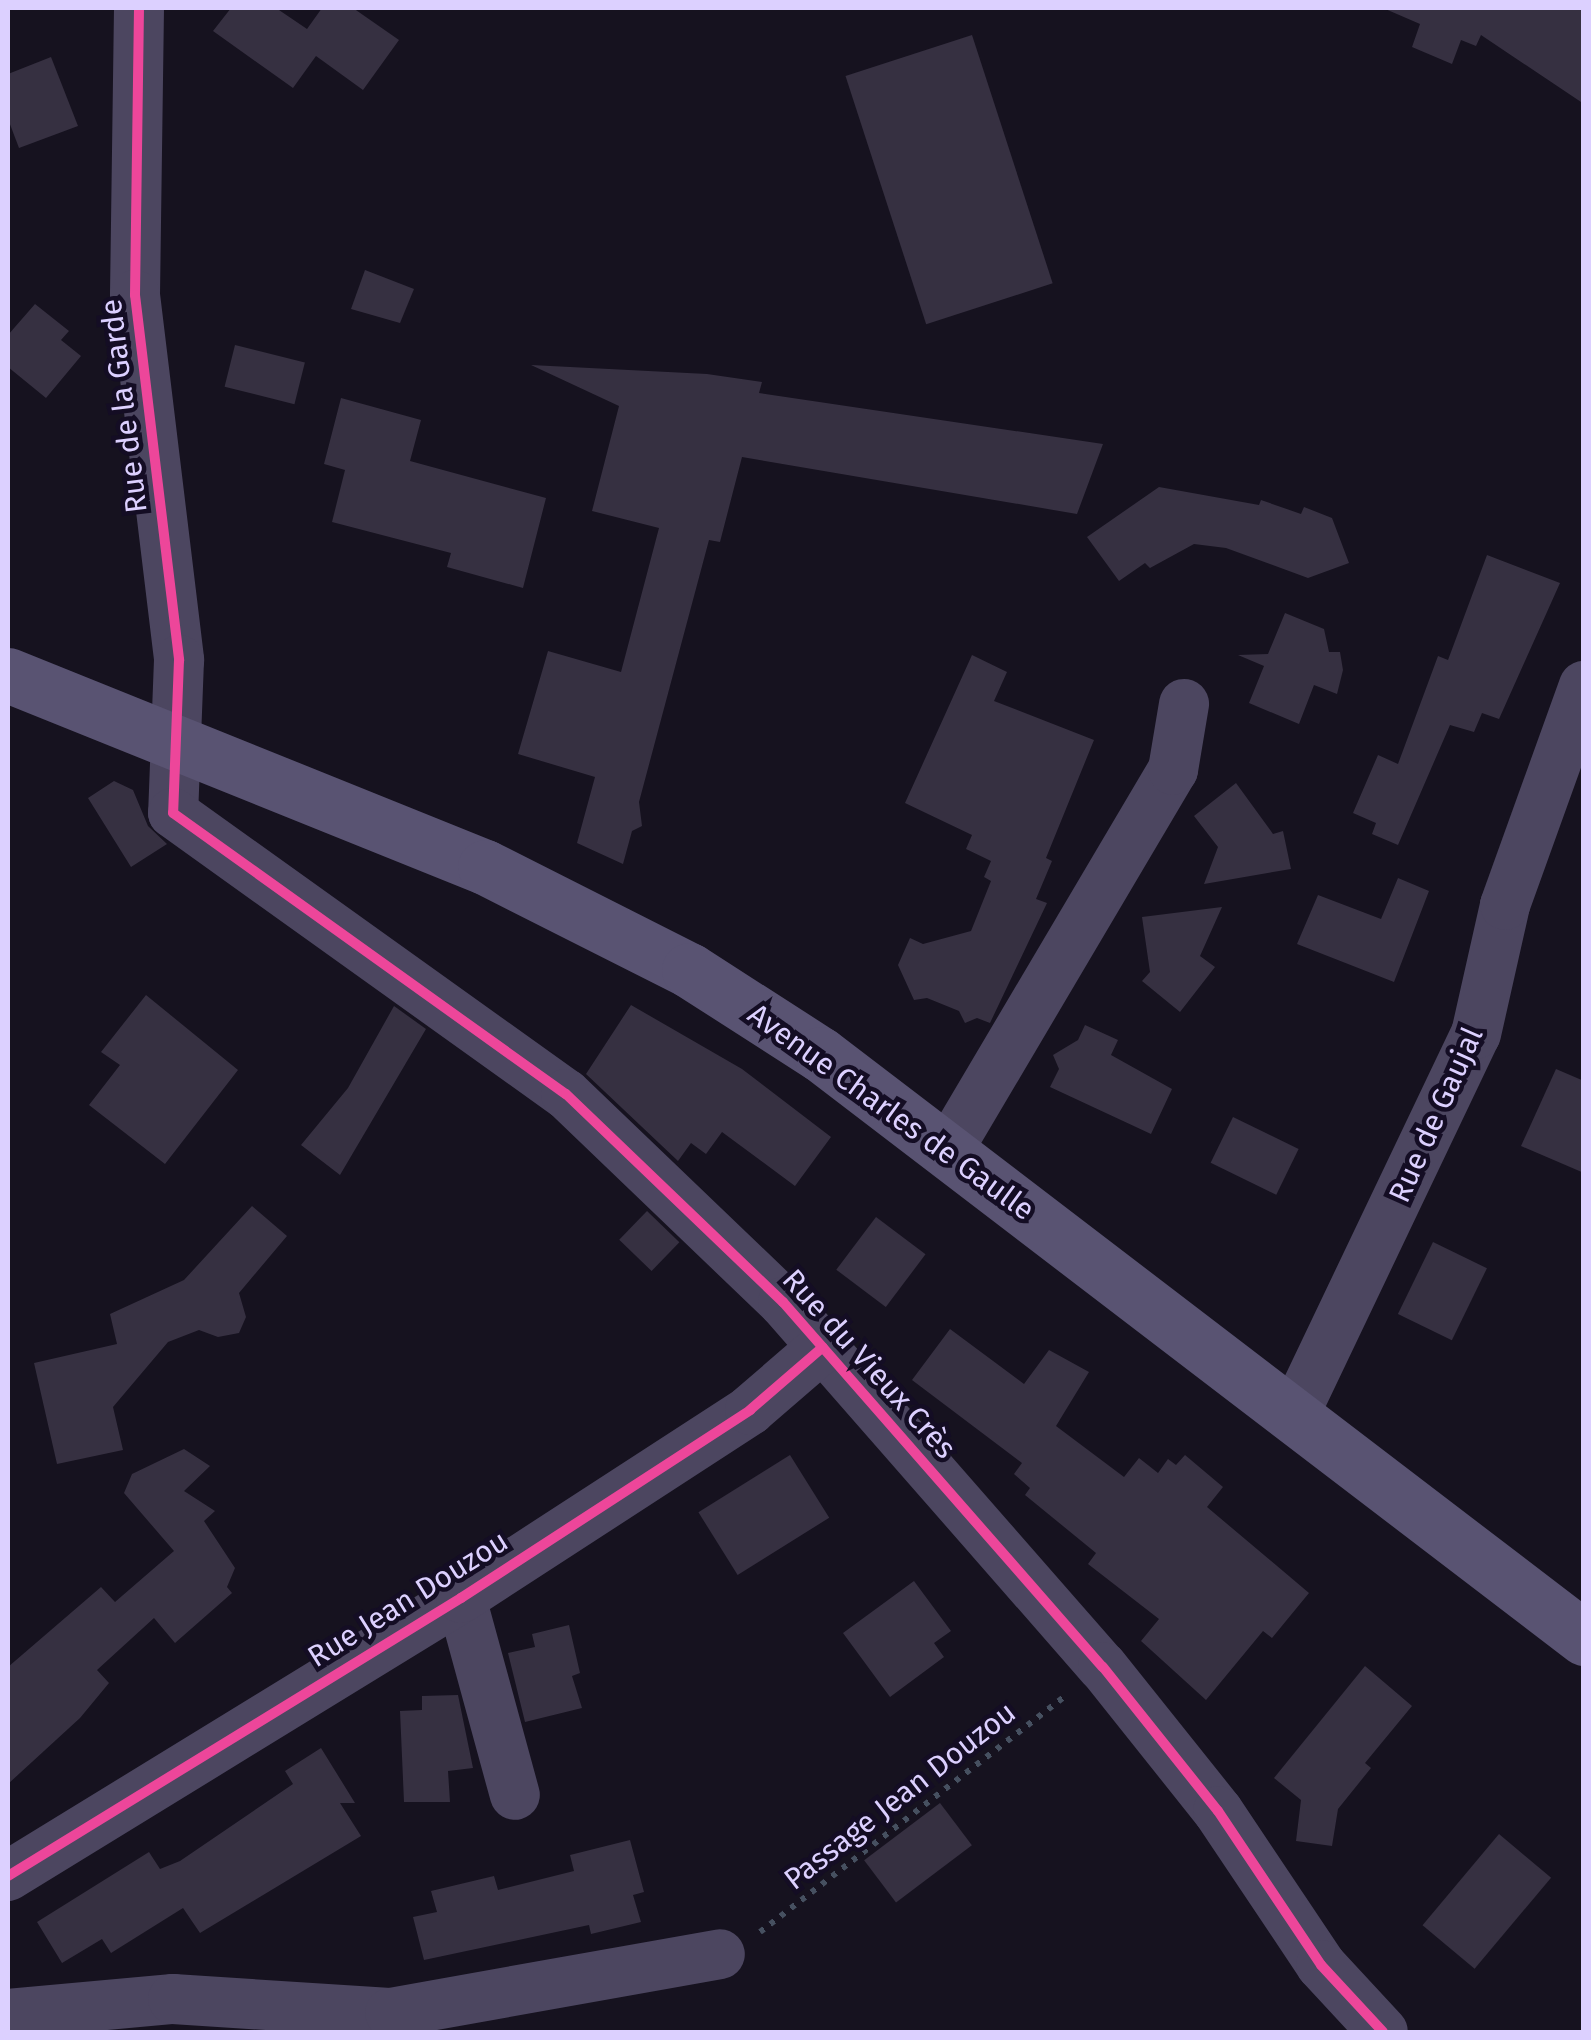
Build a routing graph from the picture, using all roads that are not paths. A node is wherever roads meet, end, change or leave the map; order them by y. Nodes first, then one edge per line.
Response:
1 (139, 8) edge
2 (8, 675) edge
3 (1584, 686) edge
4 (1184, 704) dead end
5 (175, 738) junction
6 (948, 1150) junction
7 (823, 1348) junction
8 (1293, 1417) junction
9 (461, 1598) junction
10 (1584, 1638) edge
11 (515, 1795) dead end
12 (8, 1876) edge
13 (720, 1954) road end
14 (8, 2014) edge
15 (1383, 2032) edge

1 - 5 street, Rue de la Garde
2 - 5 main road, Avenue Charles de Gaulle
3 - 8 street, Rue de Gaujal
4 - 6 street
5 - 6 main road, Avenue Charles de Gaulle
5 - 7 street, Rue du Vieux Crès
6 - 8 main road, Avenue Charles de Gaulle
7 - 9 street, Rue Jean Douzou
7 - 15 street, Rue du Vieux Crès
8 - 10 main road, Avenue Charles de Gaulle
9 - 11 street, Rue Jean Douzou
9 - 12 street, Rue Jean Douzou
13 - 14 street

